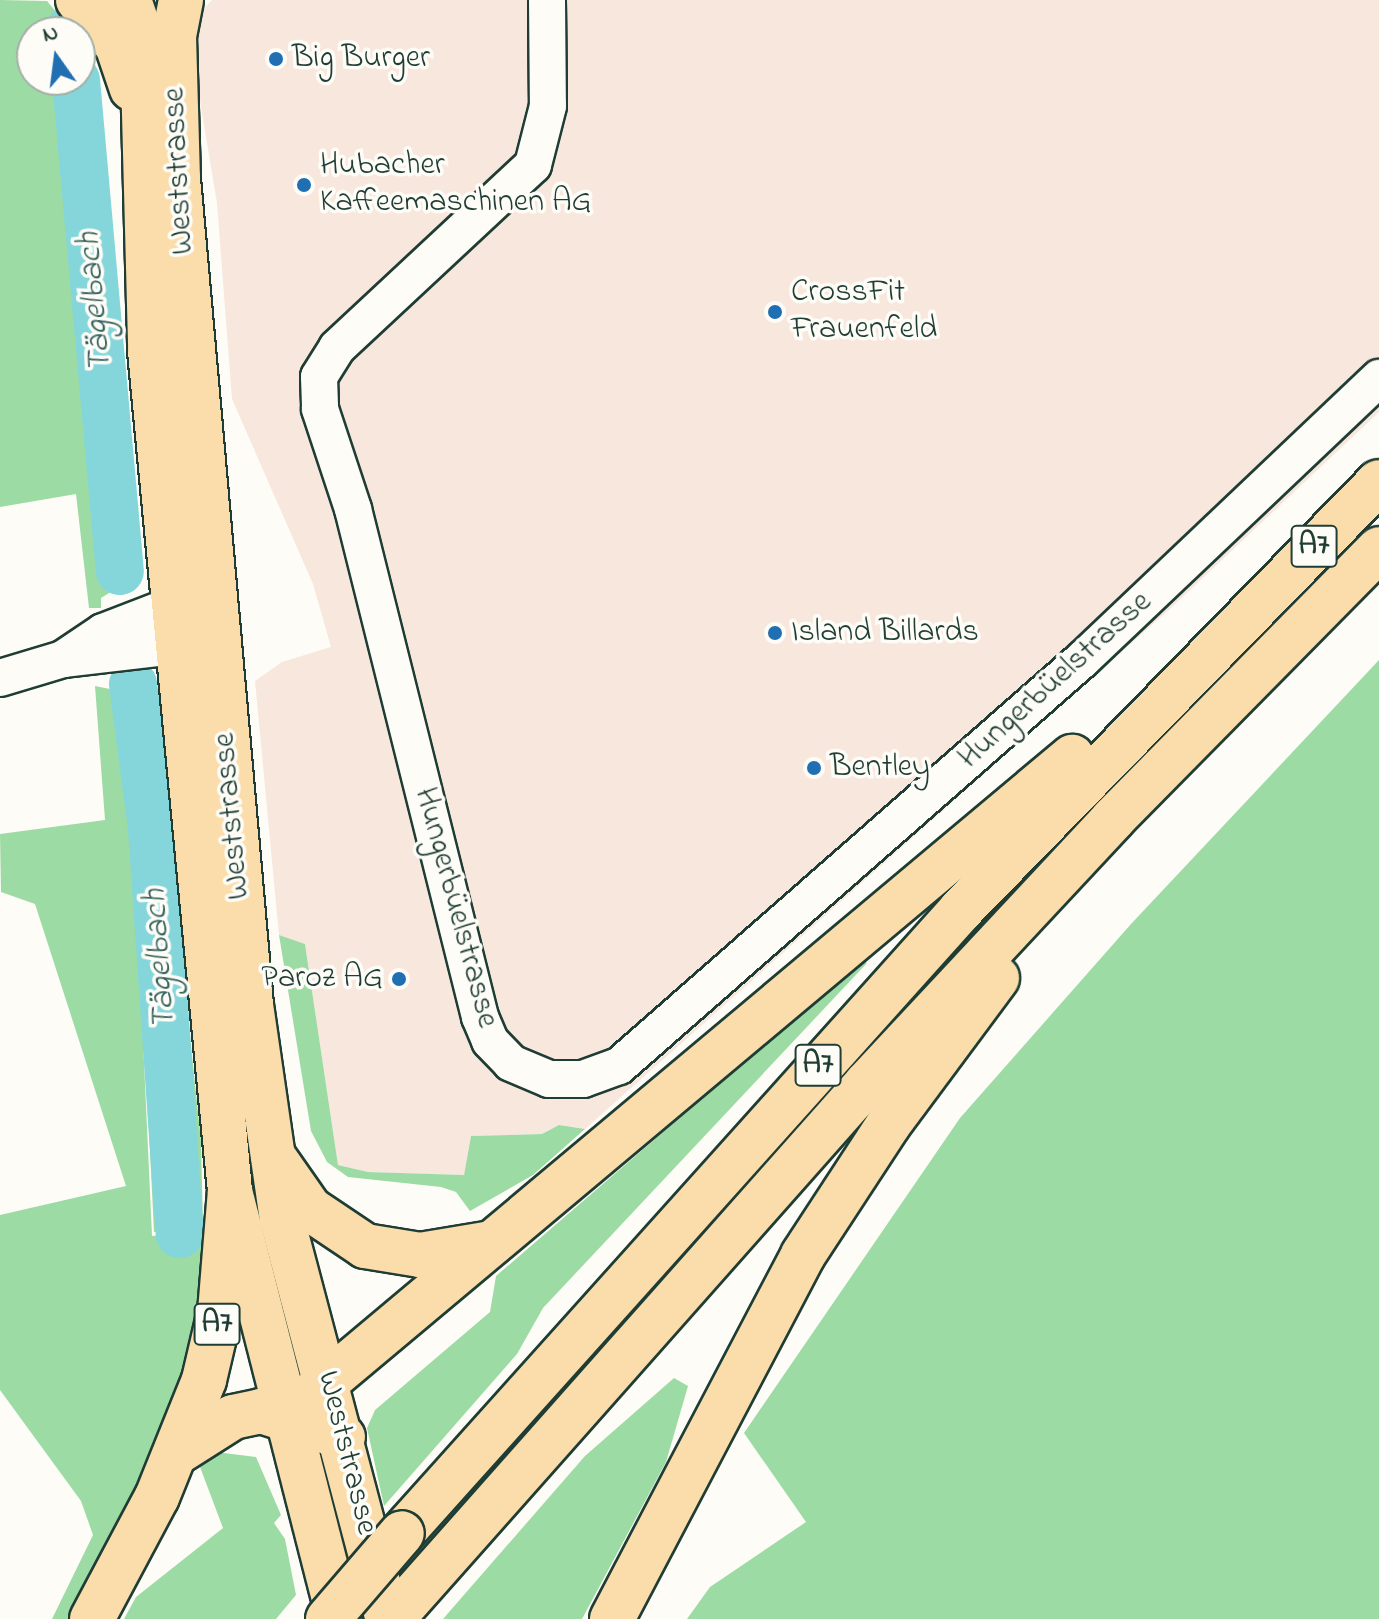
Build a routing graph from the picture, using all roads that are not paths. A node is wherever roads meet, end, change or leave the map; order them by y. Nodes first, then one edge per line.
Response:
1 (78, 0) edge
2 (129, 0) edge
3 (181, 0) edge
4 (547, 0) edge
5 (144, 127) junction
6 (1379, 378) edge
7 (1379, 482) edge
8 (1379, 549) edge
9 (1248, 609) junction
10 (176, 623) junction
11 (0, 678) edge
12 (1113, 819) junction
13 (273, 1156) junction
14 (230, 1191) junction
15 (495, 1242) junction
16 (329, 1385) junction
17 (286, 1416) junction
18 (343, 1437) junction
19 (178, 1452) junction
20 (400, 1608) edge
21 (92, 1619) edge
22 (328, 1619) edge
23 (339, 1619) edge
24 (612, 1619) edge

1 - 5 main road, Weststrasse
2 - 5 main road, Weststrasse
3 - 10 main road, Weststrasse
4 - 6 street, Hungerbüelstrasse
5 - 10 main road, Weststrasse
7 - 9 main road, A7
8 - 12 main road, A7
9 - 15 main road, A7
9 - 22 main road, A7, bridge
10 - 11 street
10 - 13 main road, Weststrasse
10 - 14 main road, Weststrasse
12 - 20 main road, A7
12 - 24 main road, A7
13 - 15 main road, A7
13 - 16 main road, Weststrasse
14 - 17 main road, Weststrasse
14 - 19 main road, A7
15 - 16 main road, A7
16 - 17 main road, A7
16 - 18 main road, Weststrasse
17 - 18 main road
17 - 19 main road
17 - 23 main road, Weststrasse
18 - 20 main road, Weststrasse
19 - 21 main road, A7

